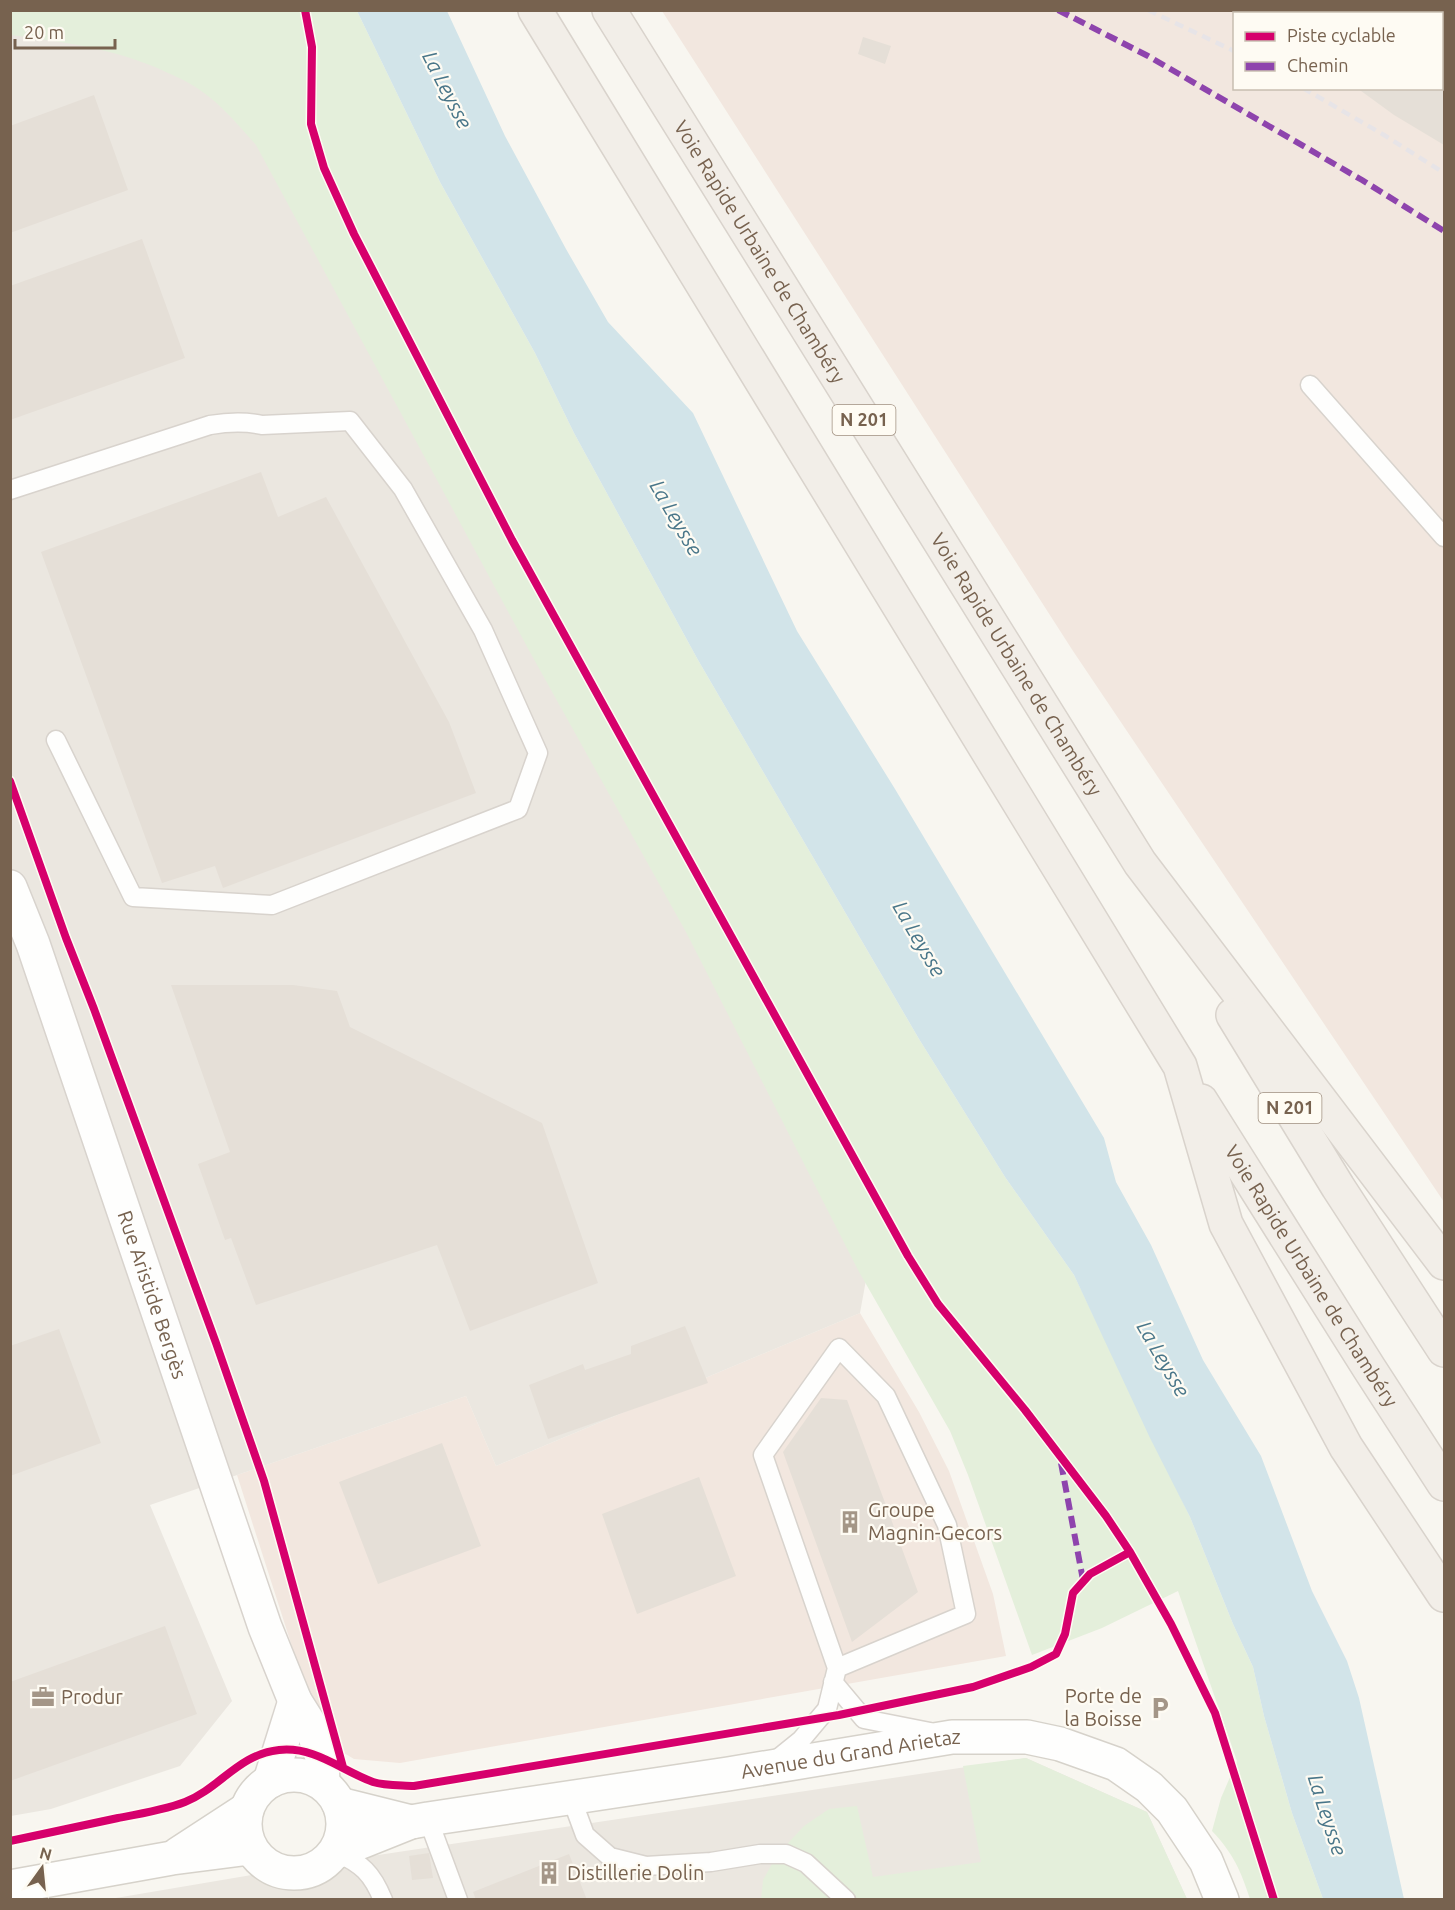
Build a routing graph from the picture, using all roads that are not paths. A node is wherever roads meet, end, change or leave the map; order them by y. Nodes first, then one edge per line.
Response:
1 (535, 10) edge
2 (609, 10) edge
3 (1310, 385) dead end
4 (10, 490) edge
5 (1444, 537) edge
6 (56, 740) dead end
7 (1140, 863) junction
8 (10, 887) edge
9 (1180, 1066) junction
10 (1444, 1263) edge
11 (1444, 1350) edge
12 (1444, 1484) edge
13 (1408, 1542) junction
14 (1444, 1595) edge
15 (1444, 1616) edge
16 (835, 1675) junction
17 (295, 1701) junction
18 (952, 1737) junction
19 (767, 1768) junction
20 (270, 1781) junction
21 (331, 1794) junction
22 (572, 1797) junction
23 (247, 1809) junction
24 (419, 1821) junction
25 (250, 1848) junction
26 (336, 1852) junction
27 (172, 1857) junction
28 (10, 1887) edge
29 (383, 1899) edge
30 (458, 1899) edge
31 (846, 1899) edge
32 (1222, 1899) edge

1 - 9 highway
2 - 7 highway, Voie Rapide Urbaine de Chambéry / N 201
3 - 5 lane
4 - 6 lane
7 - 10 highway
7 - 11 highway, N 201
8 - 17 main road, Rue Aristide Bergès
9 - 12 highway, Voie Rapide Urbaine de Chambéry
9 - 13 highway
13 - 14 highway
13 - 15 highway
16 - 16 lane
16 - 18 lane
16 - 19 lane
17 - 20 main road
17 - 21 main road, Rue Aristide Bergès
18 - 19 main road, Avenue du Grand Arietaz
18 - 32 main road, Avenue du Grand Arietaz
19 - 22 main road, Avenue du Grand Arietaz
20 - 21 main road
20 - 23 main road
21 - 24 main road, Avenue du Grand Arietaz
21 - 26 main road
22 - 24 main road, Avenue du Grand Arietaz
22 - 31 lane
23 - 25 main road
23 - 27 main road
24 - 26 main road, Avenue du Grand Arietaz
24 - 30 lane
25 - 26 main road
25 - 27 main road
26 - 29 lane
27 - 28 main road

